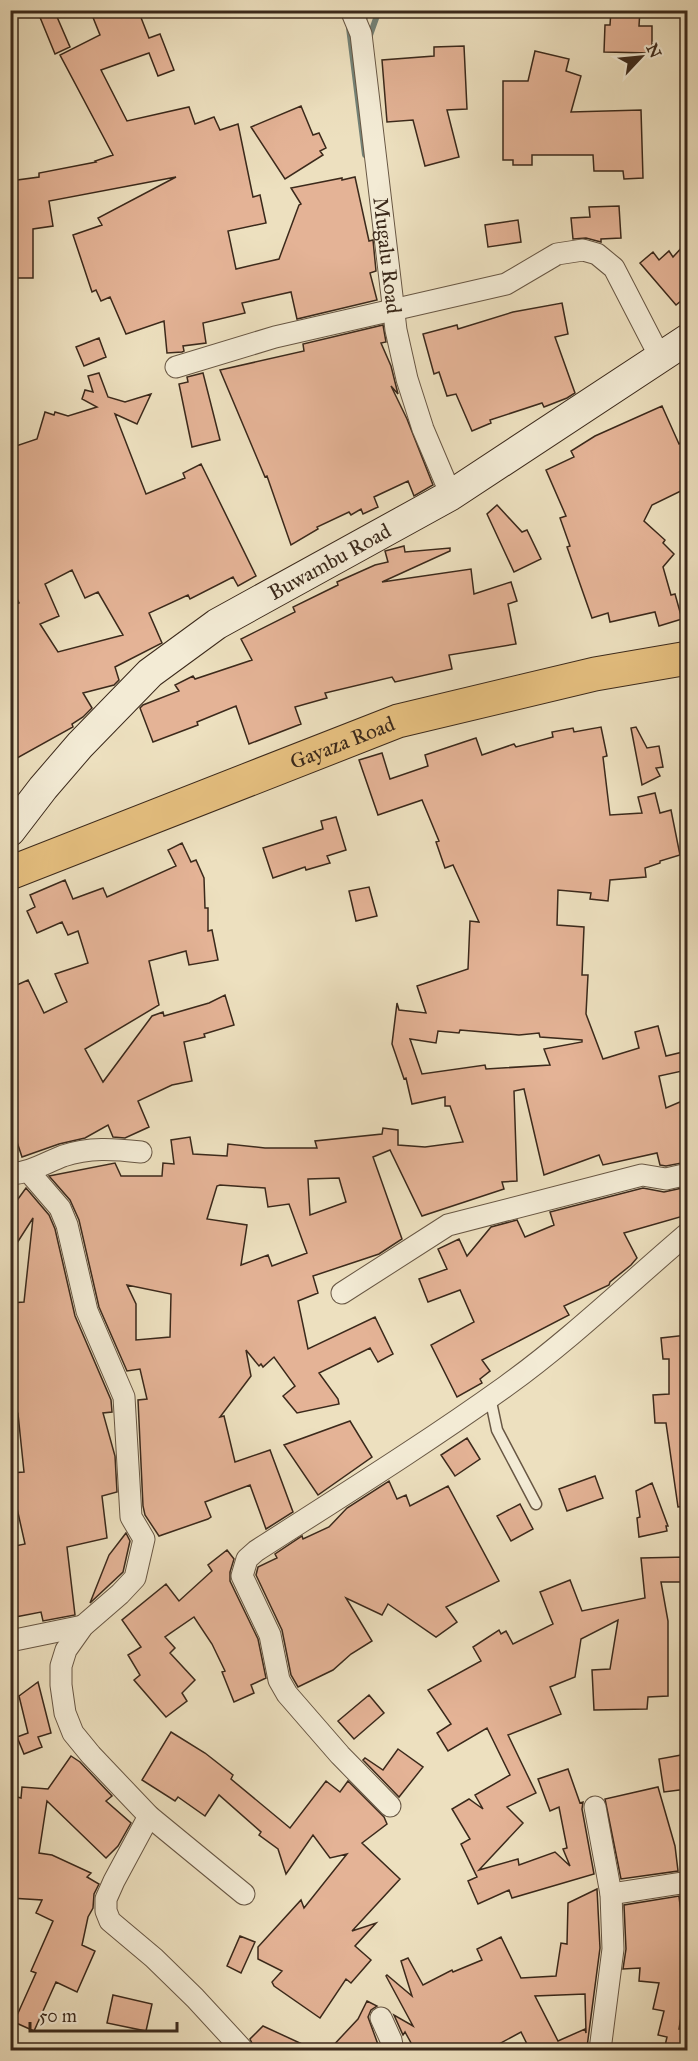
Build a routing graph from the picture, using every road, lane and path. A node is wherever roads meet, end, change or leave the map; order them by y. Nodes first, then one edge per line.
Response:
1 (351, 10) edge
2 (371, 10) edge
3 (361, 34) junction
4 (393, 309) junction
5 (687, 339) edge
6 (660, 357) junction
7 (176, 368) dead end
8 (451, 495) junction
9 (687, 658) edge
10 (10, 831) edge
11 (10, 873) edge
12 (141, 1152) dead end
13 (20, 1173) edge
14 (687, 1174) edge
15 (687, 1233) edge
16 (342, 1293) dead end
17 (490, 1396) junction
18 (536, 1504) dead end
19 (83, 1626) junction
20 (10, 1641) edge
21 (390, 1806) dead end
22 (595, 1807) dead end
23 (149, 1816) junction
24 (687, 1882) edge
25 (244, 1894) dead end
26 (611, 1894) junction
27 (381, 2018) dead end
28 (243, 2050) edge
29 (393, 2050) edge
30 (600, 2050) edge

1 - 3 street, Mugalu Road
2 - 3 street
3 - 4 street, Mugalu Road
4 - 6 street
4 - 7 street
4 - 8 street, Mugalu Road
5 - 6 street, Buwambu Road
6 - 8 street, Buwambu Road
8 - 10 street, Buwambu Road
9 - 11 main road, Gayaza Road
12 - 13 street
13 - 19 street
14 - 16 street
15 - 17 street
17 - 18 lane
17 - 21 street
19 - 20 street
19 - 23 street
22 - 26 street
23 - 25 street
23 - 28 street
24 - 26 street
26 - 30 street
27 - 29 street

